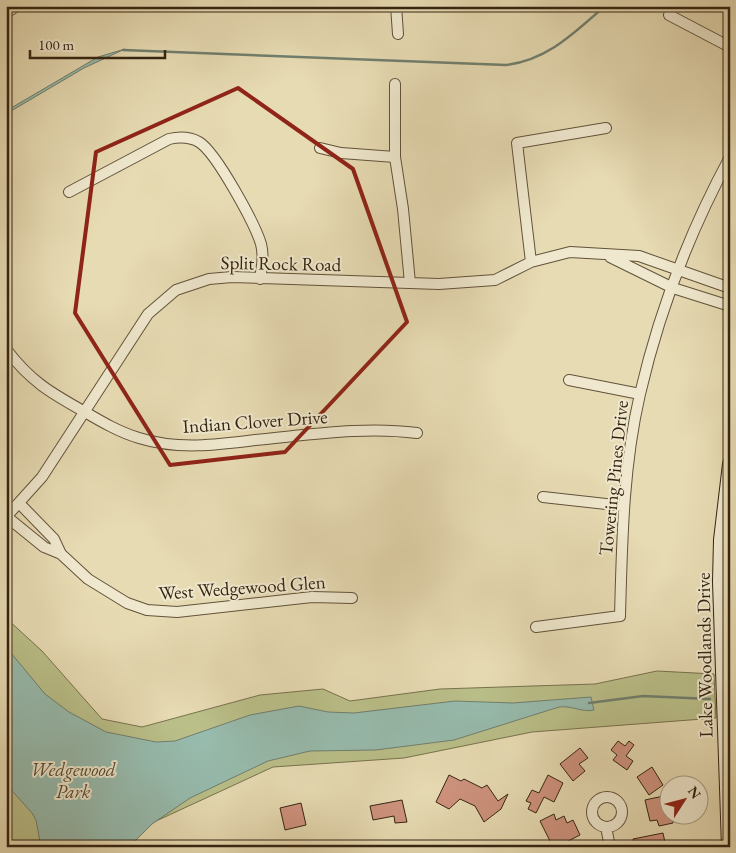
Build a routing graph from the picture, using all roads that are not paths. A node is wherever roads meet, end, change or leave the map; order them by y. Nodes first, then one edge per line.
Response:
1 (17, 6) edge
2 (396, 6) edge
3 (6, 13) edge
4 (669, 16) dead end
5 (398, 34) dead end
6 (730, 48) edge
7 (395, 84) dead end
8 (606, 128) dead end
9 (320, 148) dead end
10 (394, 157) junction
11 (730, 157) edge
12 (69, 192) dead end
13 (607, 256) junction
14 (531, 262) junction
15 (680, 269) junction
16 (260, 279) junction
17 (410, 283) junction
18 (673, 288) junction
19 (730, 288) edge
20 (730, 306) edge
21 (6, 349) edge
22 (570, 380) dead end
23 (640, 394) junction
24 (84, 412) junction
25 (418, 433) dead end
26 (730, 464) edge
27 (543, 497) dead end
28 (19, 504) junction
29 (624, 506) junction
30 (6, 517) edge
31 (61, 554) junction
32 (352, 598) dead end
33 (536, 627) dead end
34 (606, 827) dead end
35 (610, 847) edge
36 (729, 847) edge

1 - 3 street
2 - 5 street
4 - 6 street
7 - 10 street
8 - 14 street
9 - 10 street
10 - 17 street
11 - 15 street, Towering Pines Drive
12 - 16 street
13 - 14 street, Split Rock Road
13 - 15 street, Split Rock Road
13 - 18 street, Split Rock Road
14 - 17 street, Split Rock Road
15 - 18 street, Towering Pines Drive
15 - 19 street, Split Rock Road
16 - 17 street, Split Rock Road
16 - 24 street, Split Rock Road
18 - 20 street, Split Rock Road
18 - 23 street, Towering Pines Drive
21 - 24 street, Indian Clover Drive
22 - 23 street
23 - 29 street, Towering Pines Drive
24 - 25 street, Indian Clover Drive
24 - 28 street, Split Rock Road
26 - 36 main road, Lake Woodlands Drive
27 - 29 street
28 - 30 street, Split Rock Road
28 - 31 street, West Wedgewood Glen
29 - 33 street, Towering Pines Drive
30 - 31 street, West Wedgewood Glen
31 - 32 street, West Wedgewood Glen
34 - 35 street

